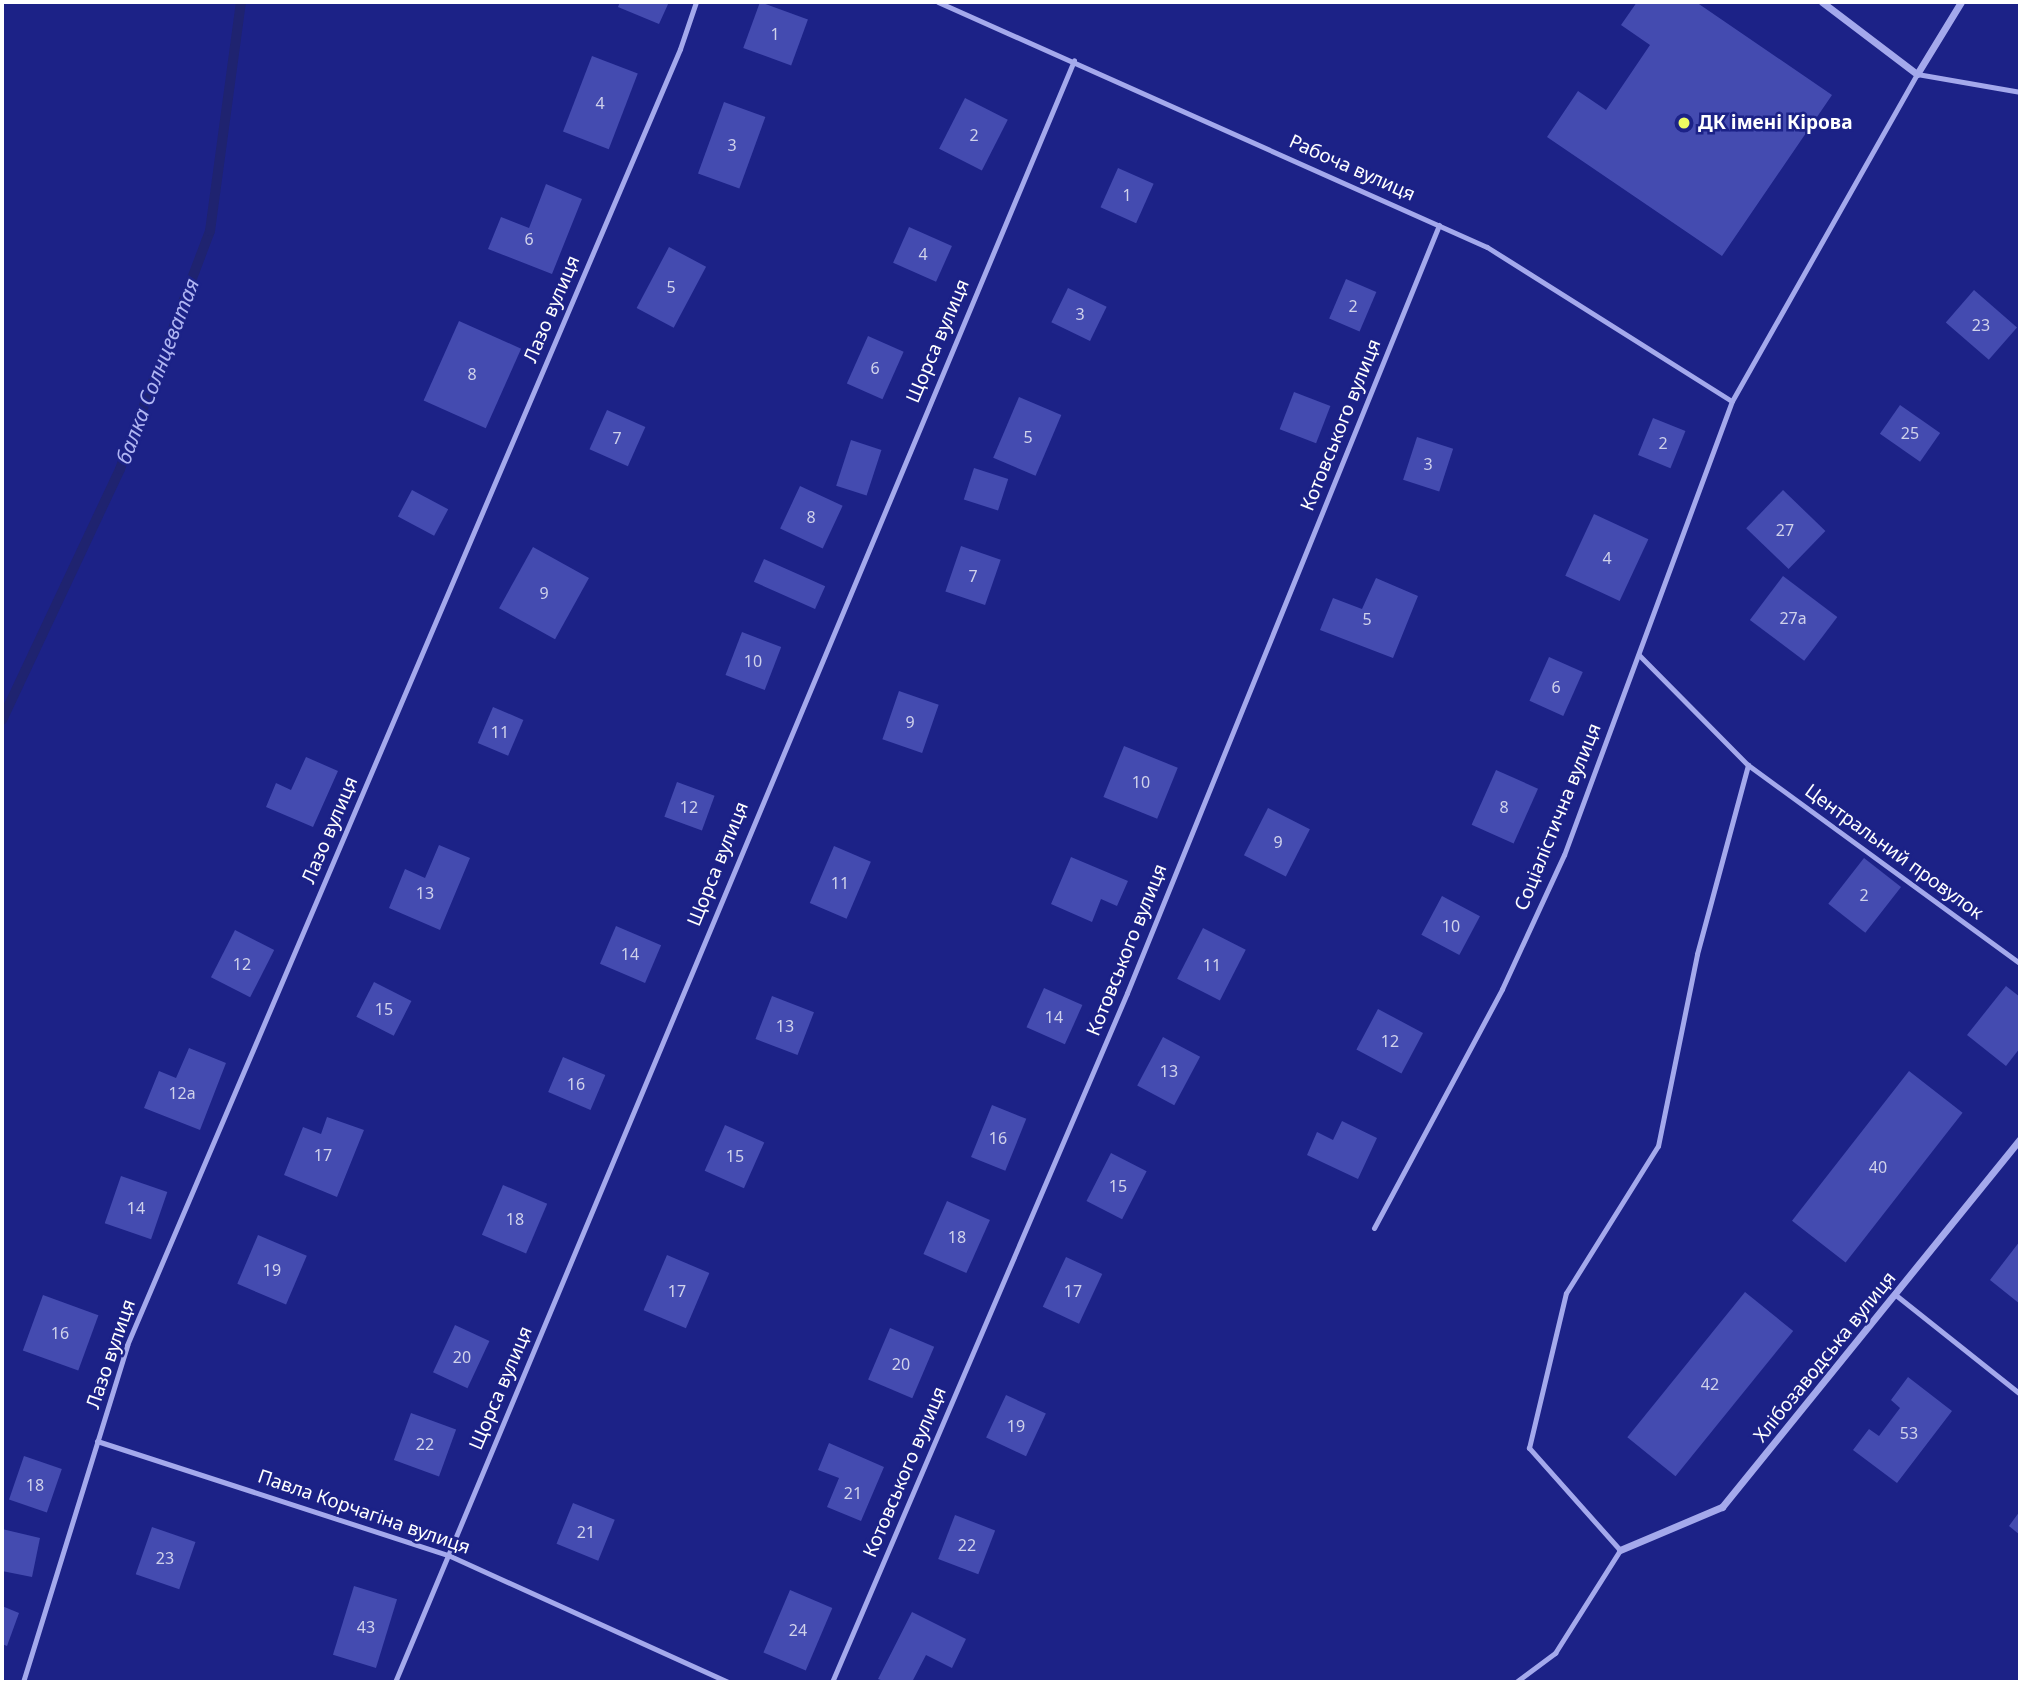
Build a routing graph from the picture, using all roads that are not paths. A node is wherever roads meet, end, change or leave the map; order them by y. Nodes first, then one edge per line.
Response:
1 (695, 2) edge
2 (938, 2) edge
3 (1822, 2) edge
4 (1961, 2) edge
5 (1074, 60) junction
6 (1917, 74) junction
7 (2020, 92) edge
8 (1439, 225) junction
9 (1732, 401) junction
10 (1639, 655) junction
11 (1748, 765) junction
12 (2020, 963) edge
13 (2020, 1139) edge
14 (1374, 1228) dead end
15 (1897, 1296) junction
16 (2020, 1394) edge
17 (97, 1441) junction
18 (1620, 1550) junction
19 (448, 1555) junction
20 (23, 1682) edge
21 (395, 1682) edge
22 (728, 1682) edge
23 (832, 1682) edge
24 (1516, 1682) edge

1 - 17 lane, Лазо вулиця
2 - 5 lane, Рабоча вулиця
3 - 6 street
4 - 6 street
5 - 8 lane, Рабоча вулиця
5 - 19 lane, Щорса вулиця
6 - 7 lane
6 - 9 lane, Соціалістична вулиця
8 - 9 lane, Рабоча вулиця
8 - 23 lane, Котовського вулиця
9 - 10 lane, Соціалістична вулиця
10 - 11 lane, Центральний провулок
10 - 14 lane, Соціалістична вулиця
11 - 12 lane, Центральний провулок
11 - 18 lane
13 - 15 street, Хлібозаводська вулиця
15 - 16 lane
15 - 18 street, Хлібозаводська вулиця
17 - 19 lane, Павла Корчагіна вулиця
17 - 20 lane, Лазо вулиця
18 - 24 lane
19 - 21 lane, Щорса вулиця
19 - 22 lane, Павла Корчагіна вулиця

